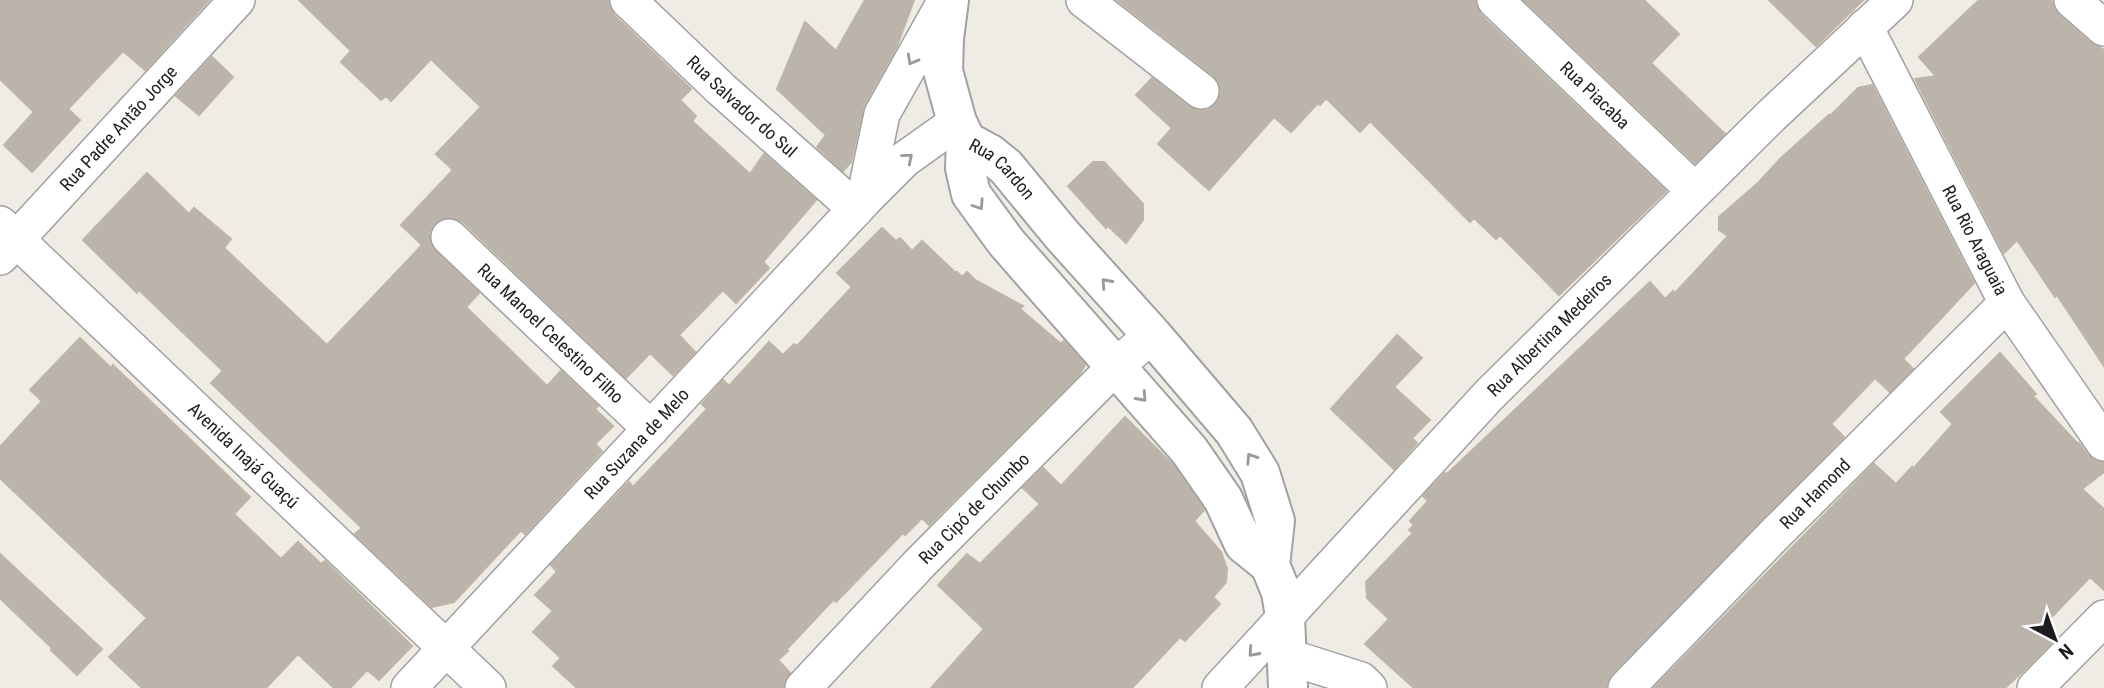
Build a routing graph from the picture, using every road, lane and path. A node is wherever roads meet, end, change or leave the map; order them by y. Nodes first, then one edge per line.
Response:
1 (237, 0) edge
2 (628, 0) edge
3 (947, 0) edge
4 (1084, 0) edge
5 (1495, 0) edge
6 (1895, 0) edge
7 (2072, 0) edge
8 (1865, 27) junction
9 (2104, 28) edge
10 (1201, 91) dead end
11 (962, 131) junction
12 (1695, 191) junction
13 (860, 205) junction
14 (449, 237) dead end
15 (5, 240) edge
16 (2007, 303) junction
17 (1152, 335) junction
18 (1115, 367) junction
19 (651, 429) junction
20 (2104, 443) edge
21 (1270, 565) junction
22 (1285, 616) junction
23 (2104, 618) edge
24 (446, 649) junction
25 (1287, 672) edge
26 (410, 688) edge
27 (488, 688) edge
28 (803, 688) edge
29 (1220, 688) edge
30 (1369, 688) edge
31 (1626, 688) edge
32 (2035, 688) edge

1 - 15 street, Rua Padre Antão Jorge
2 - 13 street, Rua Salvador do Sul
3 - 11 street
3 -> 13 street
4 - 10 street
5 - 12 street, Rua Piacaba
6 - 8 street, Rua Albertina Medeiros
7 - 9 street
8 - 12 street, Rua Albertina Medeiros
8 - 16 street, Rua Rio Araguaia
13 -> 11 street, Rua Suzana de Melo
17 -> 11 street, Rua Cardon
11 -> 18 street, Rua Cardon
12 - 22 street, Rua Albertina Medeiros
13 - 19 street, Rua Suzana de Melo
14 - 19 street, Rua Manoel Celestino Filho
15 - 24 street, Avenida Inajá Guaçú
16 - 20 street, Rua Rio Araguaia
16 - 31 street, Rua Hamond
17 - 18 street, Rua Cipó de Chumbo
21 -> 17 street, Rua Cardon
18 -> 21 street, Rua Cardon
18 - 28 street, Rua Cipó de Chumbo
19 - 24 street, Rua Suzana de Melo
21 - 22 street, Rua Cardon
22 - 25 street, Rua Cardon
22 -> 29 street, Rua Albertina Medeiros
23 - 32 street
24 - 26 street, Rua Suzana de Melo
24 - 27 street, Avenida Inajá Guaçú
25 - 30 street

